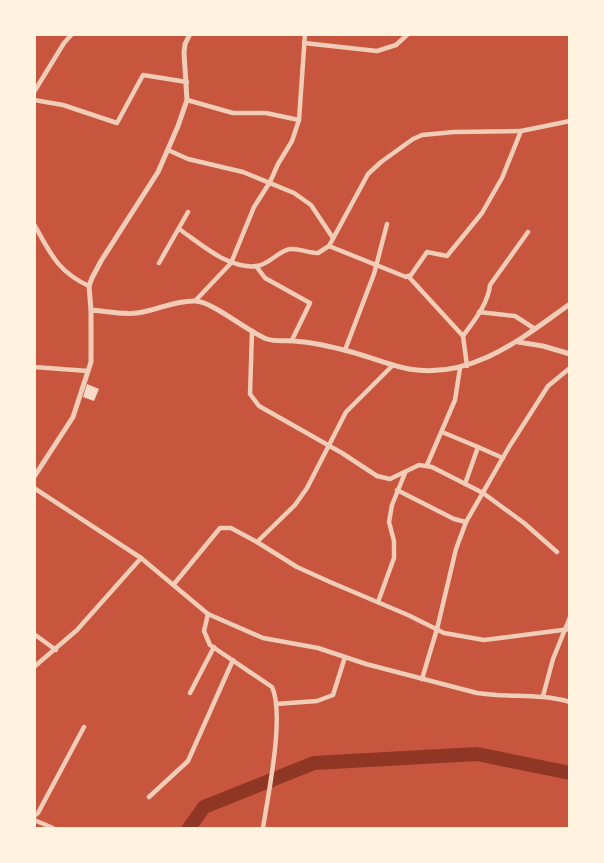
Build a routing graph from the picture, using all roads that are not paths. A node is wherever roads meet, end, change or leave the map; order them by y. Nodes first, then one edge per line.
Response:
1 (63, 34) edge
2 (190, 34) edge
3 (305, 34) edge
4 (408, 34) edge
5 (71, 36) edge
6 (304, 43) junction
7 (187, 82) junction
8 (34, 92) edge
9 (187, 99) junction
10 (34, 100) edge
11 (299, 120) junction
12 (570, 121) edge
13 (521, 131) junction
14 (168, 150) junction
15 (270, 182) junction
16 (188, 212) dead end
17 (34, 224) edge
18 (387, 224) dead end
19 (178, 229) junction
20 (528, 232) dead end
21 (333, 238) junction
22 (329, 246) junction
23 (159, 262) dead end
24 (231, 263) junction
25 (376, 264) junction
26 (256, 266) junction
27 (408, 276) junction
28 (89, 286) junction
29 (196, 300) junction
30 (570, 304) edge
31 (91, 310) junction
32 (479, 312) junction
33 (535, 329) junction
34 (252, 333) junction
35 (463, 336) junction
36 (292, 340) junction
37 (518, 342) junction
38 (345, 350) junction
39 (570, 354) edge
40 (392, 366) junction
41 (34, 367) edge
42 (464, 368) junction
43 (570, 368) edge
44 (88, 371) junction
45 (442, 432) junction
46 (328, 446) junction
47 (478, 447) junction
48 (503, 458) junction
49 (428, 465) junction
50 (405, 472) junction
51 (34, 477) edge
52 (465, 484) junction
53 (34, 488) edge
54 (397, 490) junction
55 (483, 493) junction
56 (466, 522) junction
57 (257, 542) junction
58 (557, 552) dead end
59 (141, 558) junction
60 (174, 584) junction
61 (378, 602) junction
62 (208, 614) junction
63 (570, 617) edge
64 (437, 629) junction
65 (567, 629) edge
66 (34, 634) edge
67 (213, 647) junction
68 (56, 650) junction
69 (345, 657) junction
70 (233, 660) junction
71 (34, 667) edge
72 (422, 679) junction
73 (190, 693) dead end
74 (543, 696) junction
75 (570, 702) edge
76 (276, 704) junction
77 (84, 727) dead end
78 (149, 797) dead end
79 (34, 818) edge
80 (53, 828) edge
81 (263, 828) edge

1 - 5 street
2 - 7 street
3 - 6 street
4 - 6 street
5 - 8 street
6 - 11 street
7 - 9 street
7 - 10 street
9 - 11 street
9 - 14 street
11 - 15 street
12 - 13 street
13 - 21 street
13 - 27 street
14 - 15 street
14 - 28 street
15 - 21 street
15 - 24 street
16 - 19 street
17 - 28 street
18 - 25 street
19 - 23 street
19 - 24 street
20 - 32 street
21 - 22 street
22 - 25 street
22 - 26 street
24 - 26 street
24 - 29 street
25 - 27 street
25 - 38 street
26 - 36 street
27 - 35 street
28 - 31 street
29 - 31 street
29 - 34 street
30 - 33 street
31 - 44 street
32 - 33 street
32 - 35 street
33 - 37 street
34 - 36 street
34 - 46 street
35 - 42 street
36 - 38 street
37 - 39 street
37 - 42 street
38 - 40 street
40 - 42 street
40 - 46 street
41 - 44 street
42 - 45 street
43 - 48 street
44 - 51 street
45 - 47 street
45 - 49 street
46 - 50 street
46 - 57 street
47 - 48 street
47 - 52 street
48 - 55 street
49 - 50 street
49 - 52 street
50 - 54 street
52 - 55 street
53 - 59 street
54 - 56 street
54 - 61 street
55 - 56 street
55 - 58 street
56 - 64 street
57 - 60 street
57 - 61 street
59 - 60 street
59 - 68 street
60 - 62 street
61 - 64 street
62 - 67 street
62 - 69 street
63 - 65 street
64 - 65 street
64 - 72 street
65 - 74 street
66 - 68 street
67 - 70 street
67 - 73 street
68 - 71 street
69 - 72 street
69 - 76 street
70 - 76 street
70 - 78 street
72 - 74 street
74 - 75 street
76 - 81 street
77 - 79 street
79 - 80 street

